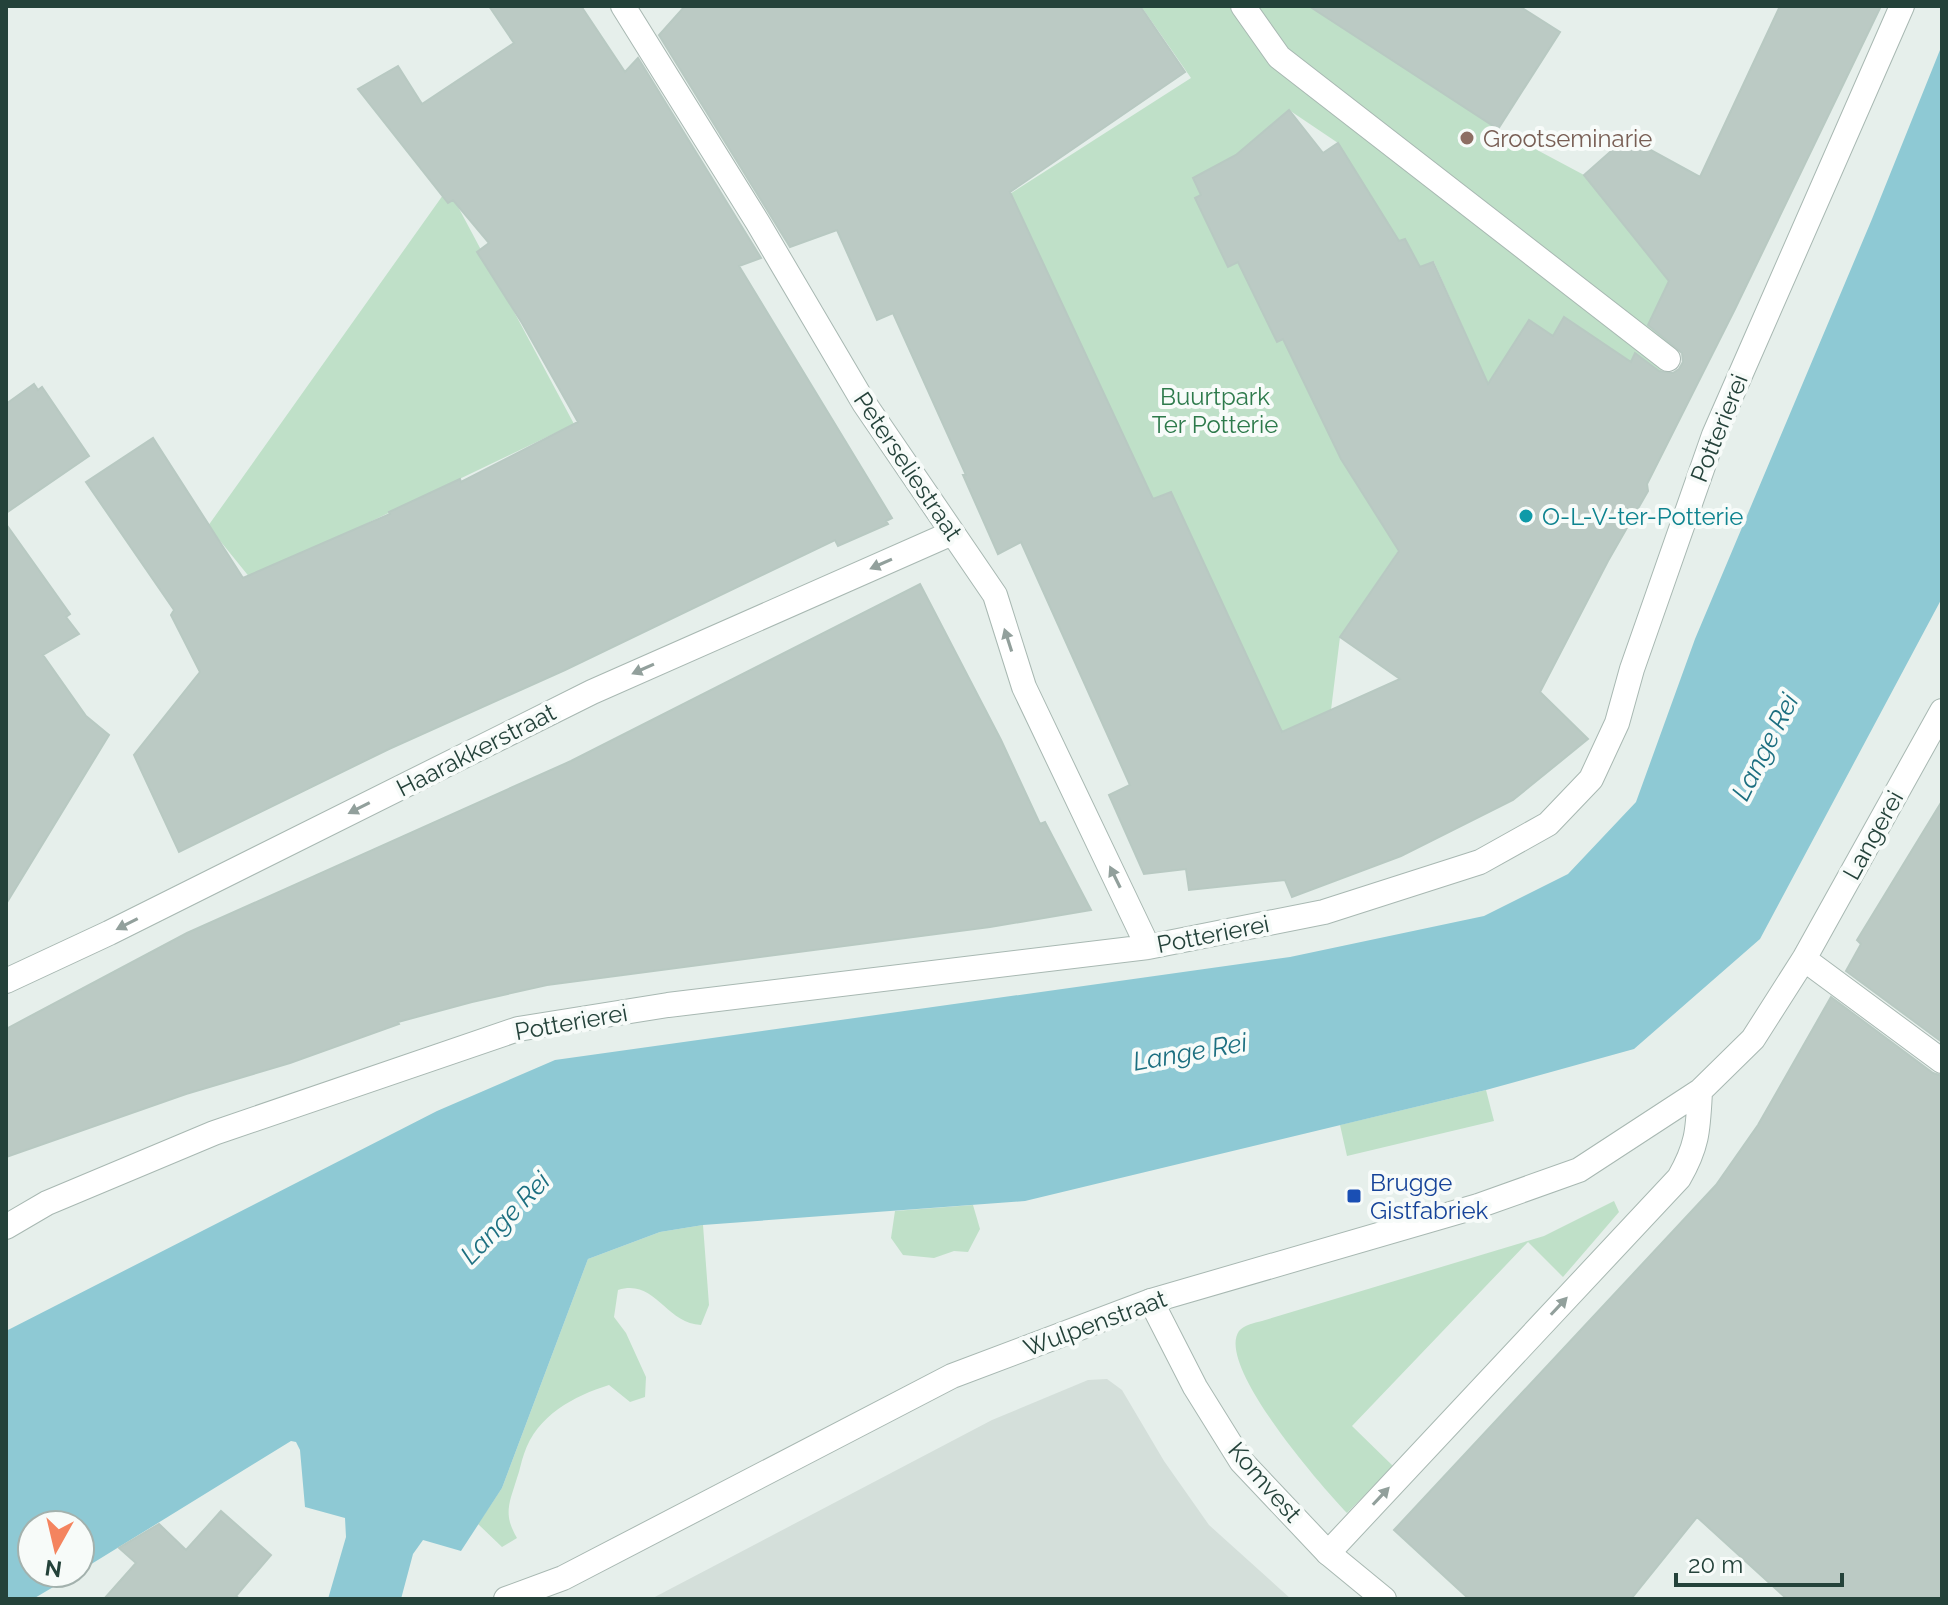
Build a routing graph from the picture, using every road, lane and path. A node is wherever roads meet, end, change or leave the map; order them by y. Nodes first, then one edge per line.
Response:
1 (623, 6) edge
2 (1243, 6) edge
3 (1902, 6) edge
4 (1668, 359) dead end
5 (952, 533) junction
6 (1942, 711) edge
7 (1148, 947) junction
8 (1804, 959) junction
9 (6, 981) edge
10 (1942, 1061) edge
11 (1700, 1091) junction
12 (6, 1227) edge
13 (1151, 1301) junction
14 (1328, 1553) junction
15 (512, 1597) edge
16 (1384, 1599) edge

1 - 5 street, Peterseliestraat
2 - 4 street
3 - 7 street, Potterierei
7 -> 5 street, Peterseliestraat
5 -> 9 street, Haarakkerstraat
6 - 8 street, Langerei
7 - 12 street, Potterierei
8 - 10 street
8 - 11 street, Wulpenstraat
11 - 13 street, Wulpenstraat
14 -> 11 street
13 - 14 street, Komvest
13 - 15 street, Wulpenstraat
14 - 16 street, Komvest

